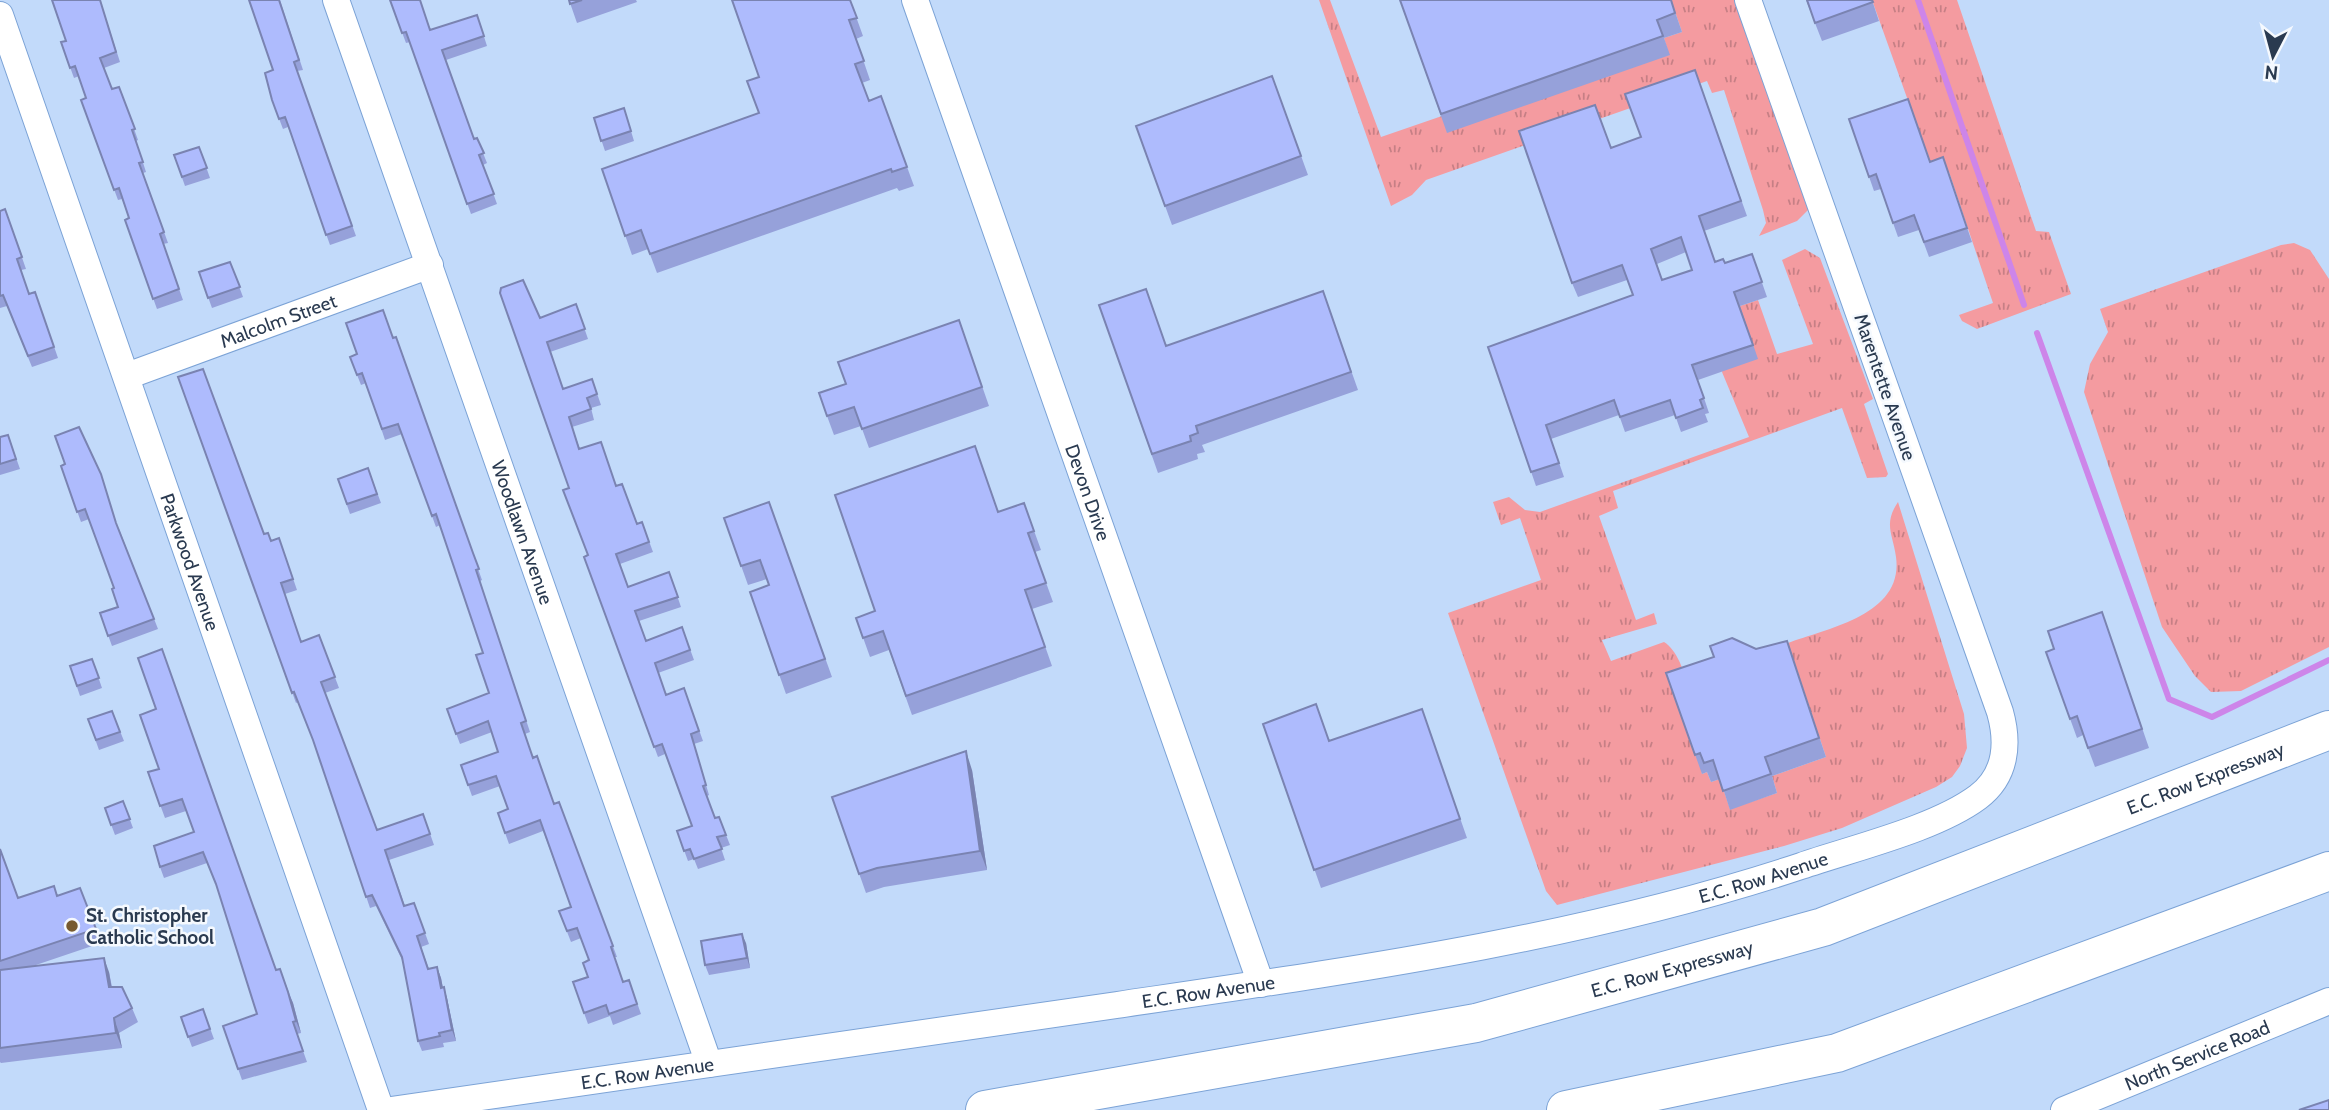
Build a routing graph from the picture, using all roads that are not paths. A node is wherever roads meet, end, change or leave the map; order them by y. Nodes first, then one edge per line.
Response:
1 (336, 0) edge
2 (915, 0) edge
3 (1748, 0) edge
4 (0, 15) edge
5 (430, 265) junction
6 (127, 376) junction
7 (2329, 730) edge
8 (1997, 776) joint
9 (2329, 871) edge
10 (2329, 896) edge
11 (1261, 984) junction
12 (2329, 1001) edge
13 (1837, 1053) junction
14 (709, 1064) junction
15 (381, 1110) edge
16 (391, 1110) edge
17 (985, 1110) edge
18 (1566, 1110) edge
19 (2064, 1110) edge

1 - 5 street, Woodlawn Avenue
2 - 11 street, Devon Drive
3 - 8 street, Marentette Avenue
4 - 6 street, Parkwood Avenue
5 - 6 street, Malcolm Street
5 - 14 street, Woodlawn Avenue
6 - 15 street, Parkwood Avenue
7 - 17 highway, E.C. Row Expressway
8 - 11 street, E.C. Row Avenue
9 - 13 highway
10 - 13 highway
11 - 14 street, E.C. Row Avenue
12 - 19 street, North Service Road
13 - 18 highway
14 - 16 street, E.C. Row Avenue

